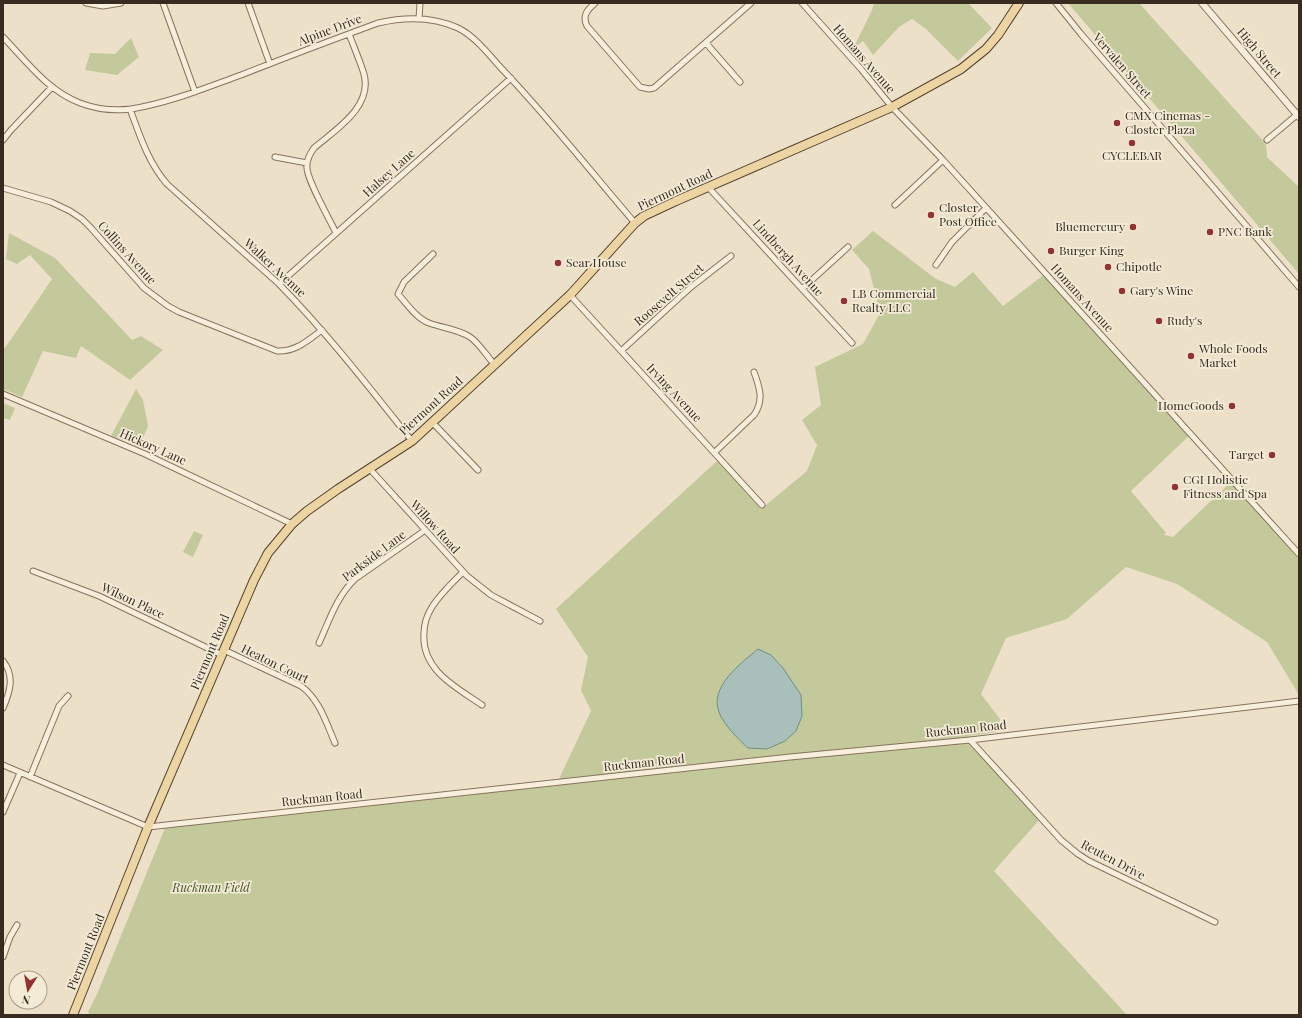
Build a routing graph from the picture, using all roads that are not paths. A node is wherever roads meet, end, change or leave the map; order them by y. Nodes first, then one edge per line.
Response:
1 (86, 3) edge
2 (121, 3) edge
3 (163, 3) edge
4 (248, 3) edge
5 (420, 3) edge
6 (595, 3) edge
7 (751, 3) edge
8 (802, 3) edge
9 (1056, 3) edge
10 (1202, 3) edge
11 (1019, 4) edge
12 (419, 19) junction
13 (348, 34) junction
14 (3, 37) edge
15 (706, 43) junction
16 (270, 64) junction
17 (511, 78) junction
18 (740, 82) dead end
19 (52, 88) junction
20 (195, 92) junction
21 (892, 107) junction
22 (130, 109) junction
23 (1298, 115) edge
24 (3, 140) edge
25 (1267, 140) dead end
26 (275, 157) dead end
27 (943, 160) junction
28 (307, 163) junction
29 (708, 187) junction
30 (3, 188) edge
31 (895, 205) dead end
32 (986, 208) junction
33 (635, 223) junction
34 (336, 233) junction
35 (848, 247) dead end
36 (433, 254) dead end
37 (732, 256) dead end
38 (936, 265) dead end
39 (280, 284) junction
40 (1299, 287) edge
41 (802, 289) junction
42 (570, 295) junction
43 (322, 330) junction
44 (852, 344) dead end
45 (621, 351) junction
46 (494, 364) junction
47 (754, 372) dead end
48 (3, 394) edge
49 (432, 422) junction
50 (412, 441) junction
51 (715, 452) junction
52 (369, 468) junction
53 (478, 470) dead end
54 (762, 505) dead end
55 (292, 524) junction
56 (424, 530) junction
57 (1299, 554) edge
58 (33, 571) dead end
59 (463, 572) junction
60 (540, 621) dead end
61 (319, 643) dead end
62 (223, 652) junction
63 (3, 661) edge
64 (68, 696) dead end
65 (1299, 701) edge
66 (482, 705) dead end
67 (3, 708) edge
68 (970, 740) junction
69 (335, 743) dead end
70 (3, 765) edge
71 (20, 773) junction
72 (30, 777) junction
73 (3, 812) edge
74 (148, 827) junction
75 (1215, 922) dead end
76 (18, 925) dead end
77 (3, 958) edge
78 (75, 1014) edge

1 - 2 street
3 - 20 street
4 - 16 street
5 - 12 street
6 - 15 street
7 - 15 street
8 - 21 street, Homans Avenue
9 - 40 street, Vervalen Street
10 - 23 street, High Street
11 - 21 main road, Piermont Road
12 - 13 street, Alpine Drive
12 - 17 street, Alpine Drive
13 - 16 street, Alpine Drive
13 - 28 street
14 - 19 street, Alpine Drive
15 - 18 street
16 - 20 street, Alpine Drive
17 - 33 street, Alpine Drive
17 - 34 street, Halsey Lane
19 - 22 street, Alpine Drive
19 - 24 street
20 - 22 street, Alpine Drive
21 - 27 street, Homans Avenue
21 - 29 main road, Piermont Road
22 - 39 street, Walker Avenue
23 - 25 street
26 - 28 street
27 - 31 street
27 - 32 street, Homans Avenue
28 - 34 street
29 - 33 main road, Piermont Road
29 - 41 street, Lindbergh Avenue
30 - 43 street, Collins Avenue
32 - 38 street
32 - 57 street, Homans Avenue
33 - 42 main road, Piermont Road
34 - 39 street, Halsey Lane
35 - 41 street
36 - 46 street
37 - 45 street, Roosevelt Street
39 - 43 street, Walker Avenue
41 - 44 street, Lindbergh Avenue
42 - 45 street, Irving Avenue
42 - 46 main road, Piermont Road
43 - 50 street, Walker Avenue
45 - 51 street, Irving Avenue
46 - 49 main road, Piermont Road
47 - 51 street
48 - 55 street, Hickory Lane
49 - 50 main road, Piermont Road
49 - 53 street
50 - 52 main road, Piermont Road
51 - 54 street, Irving Avenue
52 - 55 main road, Piermont Road
52 - 56 street, Willow Road
55 - 62 main road, Piermont Road
56 - 59 street, Willow Road
56 - 61 street, Parkside Lane
58 - 62 street, Wilson Place
59 - 60 street, Willow Road
59 - 66 street
62 - 69 street, Heaton Court
62 - 74 main road, Piermont Road
63 - 67 street
64 - 72 street
65 - 68 street, Ruckman Road
68 - 74 street, Ruckman Road
68 - 75 street, Reuten Drive
70 - 71 street, Ruckman Road
71 - 72 street, Ruckman Road
71 - 73 street
72 - 74 street, Ruckman Road
74 - 78 main road, Piermont Road
76 - 77 street

